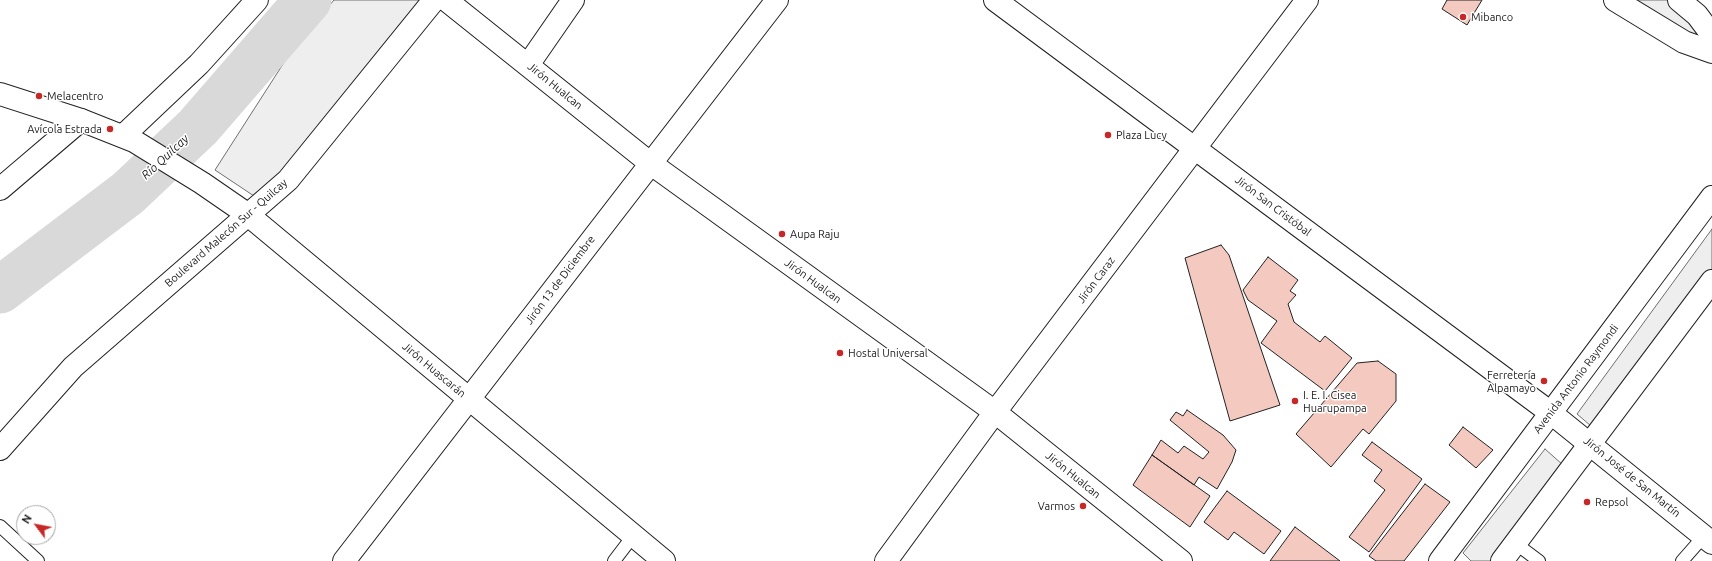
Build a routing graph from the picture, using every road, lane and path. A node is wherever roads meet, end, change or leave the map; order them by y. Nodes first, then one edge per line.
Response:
1 (257, 0) edge
2 (434, 0) edge
3 (446, 0) edge
4 (573, 0) edge
5 (777, 0) edge
6 (995, 0) edge
7 (1307, 0) edge
8 (1615, 0) edge
9 (1679, 0) edge
10 (1712, 35) edge
11 (1712, 52) edge
12 (528, 64) junction
13 (0, 94) edge
14 (81, 120) junction
15 (128, 139) junction
16 (1196, 149) junction
17 (650, 163) junction
18 (0, 188) edge
19 (1712, 197) edge
20 (247, 214) junction
21 (1712, 281) edge
22 (469, 399) junction
23 (995, 412) junction
24 (1551, 413) junction
25 (1590, 443) junction
26 (0, 449) edge
27 (0, 526) edge
28 (633, 536) junction
29 (1708, 540) edge
30 (1515, 543) junction
31 (38, 561) edge
32 (344, 561) edge
33 (614, 561) edge
34 (664, 561) edge
35 (886, 561) edge
36 (1181, 561) edge
37 (1440, 561) edge
38 (1502, 561) edge
39 (1539, 561) edge
40 (1682, 561) edge

1 - 15 street
2 - 20 street, Boulevard Malecón Sur - Quilcay
3 - 12 street, Jirón Hualcan
4 - 12 street
5 - 17 street, Jirón 13 de Diciembre
6 - 16 street, Jirón San Cristóbal
7 - 16 street, Jirón Caraz
8 - 11 street
9 - 10 street
12 - 17 street, Jirón Hualcan
13 - 14 street, Jirón Huascarán
14 - 15 street, Jirón Huascarán
14 - 18 street
15 - 20 street, Jirón Huascarán
16 - 23 street, Jirón Caraz
16 - 24 street, Jirón San Cristóbal
17 - 22 street, Jirón 13 de Diciembre
17 - 23 street, Jirón Hualcan
19 - 24 street, Avenida Antonio Raymondi
20 - 22 street, Jirón Huascarán
20 - 26 street, Boulevard Malecón Sur - Quilcay
21 - 25 street
22 - 28 street, Jirón Huascarán
22 - 32 street, Jirón 13 de Diciembre
23 - 35 street, Jirón Caraz
23 - 36 street, Jirón Hualcan
24 - 25 street, Jirón José de San Martín
24 - 37 street, Avenida Antonio Raymondi
25 - 29 street, Jirón José de San Martín
25 - 30 street
27 - 31 lane
28 - 33 lane
28 - 34 street, Jirón Huascarán
29 - 40 lane
30 - 38 street
30 - 39 lane

